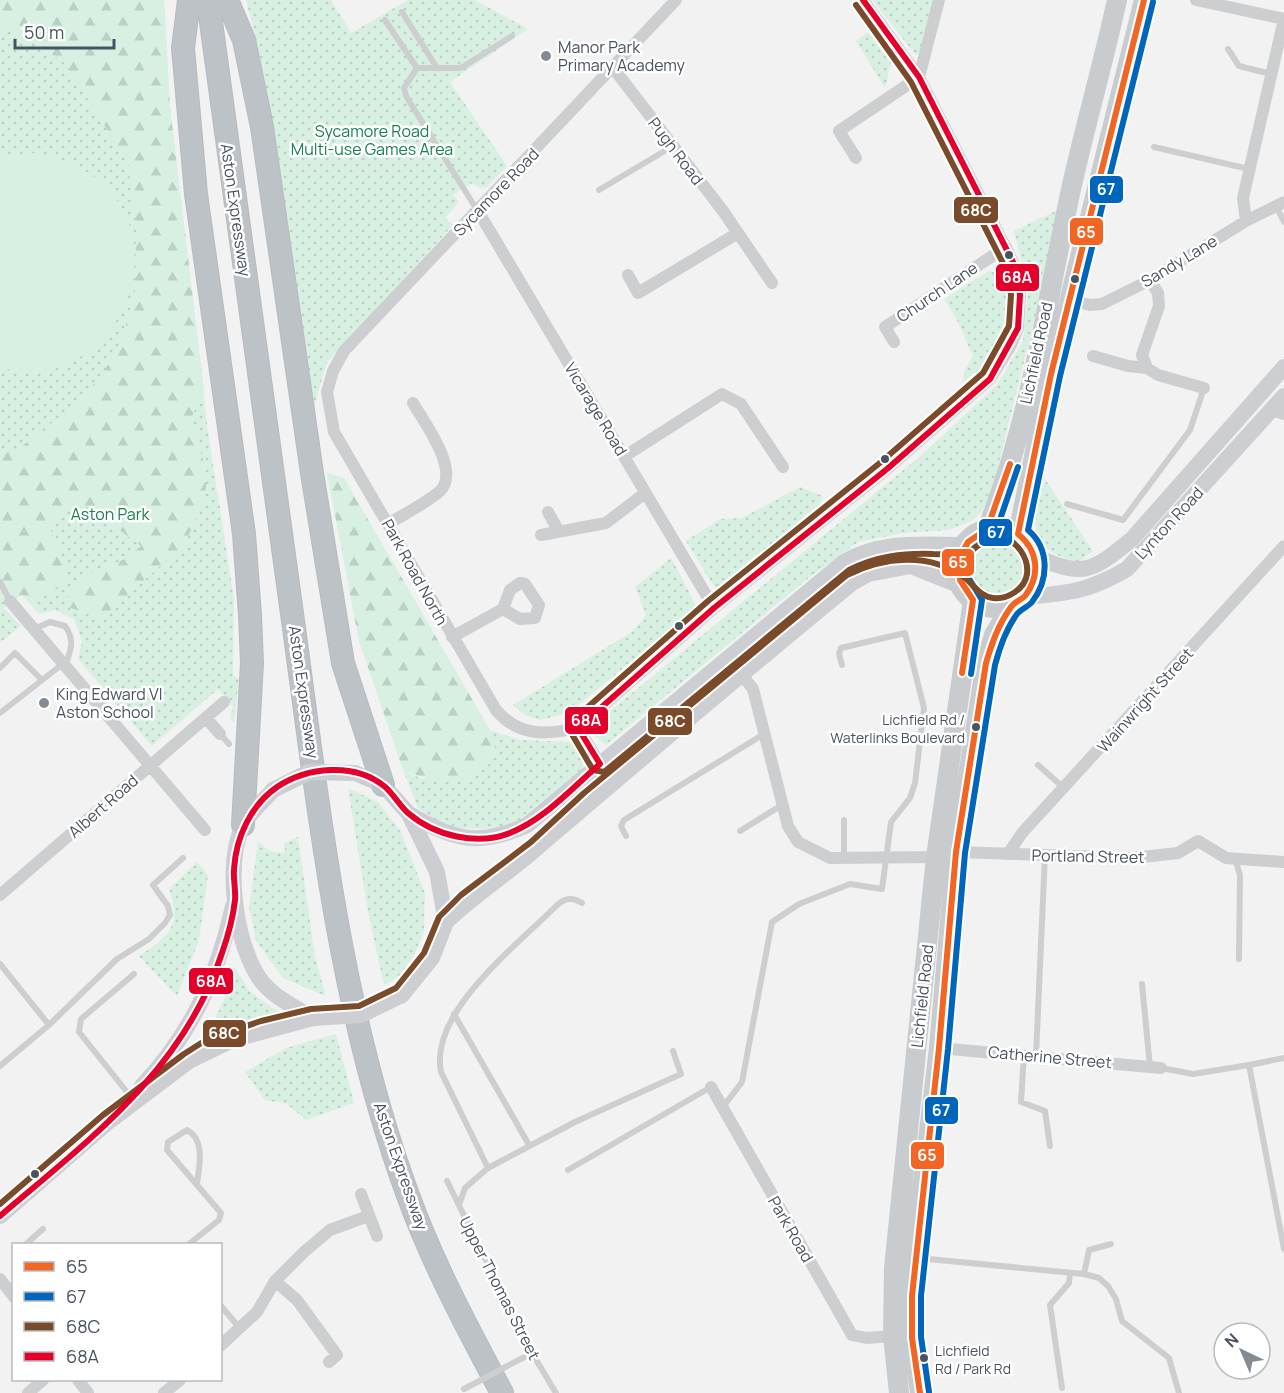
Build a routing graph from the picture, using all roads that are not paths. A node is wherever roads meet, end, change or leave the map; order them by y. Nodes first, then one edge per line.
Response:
1 (189, 0) edge
2 (208, 0) edge
3 (228, 0) edge
4 (676, 0) edge
5 (863, 0) edge
6 (939, 0) edge
7 (1117, 0) edge
8 (1144, 0) edge
9 (1196, 0) edge
10 (402, 12) dead end
11 (1284, 19) edge
12 (385, 20) dead end
13 (512, 36) dead end
14 (1228, 49) dead end
15 (437, 68) junction
16 (417, 69) junction
17 (614, 69) junction
18 (1271, 74) junction
19 (919, 77) junction
20 (673, 146) junction
21 (1154, 147) dead end
22 (856, 158) dead end
23 (1249, 169) junction
24 (599, 190) dead end
25 (1280, 204) edge
26 (478, 211) junction
27 (1246, 221) junction
28 (1284, 222) edge
29 (738, 233) junction
30 (1006, 247) junction
31 (628, 275) dead end
32 (1150, 280) junction
33 (772, 283) dead end
34 (1070, 300) junction
35 (894, 342) dead end
36 (1093, 356) dead end
37 (1284, 367) edge
38 (1147, 368) junction
39 (1204, 388) joint
40 (327, 392) joint
41 (1284, 396) edge
42 (414, 403) dead end
43 (1278, 412) edge
44 (625, 456) junction
45 (783, 466) dead end
46 (645, 493) junction
47 (1066, 504) dead end
48 (548, 512) dead end
49 (388, 524) junction
50 (987, 529) junction
51 (558, 530) junction
52 (1018, 534) junction
53 (541, 535) dead end
54 (963, 545) junction
55 (1284, 546) edge
56 (1035, 556) junction
57 (0, 582) edge
58 (967, 593) junction
59 (5, 598) edge
60 (1018, 601) junction
61 (714, 608) junction
62 (503, 609) dead end
63 (34, 629) junction
64 (452, 638) junction
65 (65, 664) junction
66 (842, 665) dead end
67 (0, 668) edge
68 (742, 675) junction
69 (42, 680) junction
70 (224, 702) dead end
71 (0, 713) edge
72 (206, 718) junction
73 (578, 728) junction
74 (220, 734) joint
75 (765, 734) junction
76 (229, 744) dead end
77 (600, 764) junction
78 (150, 765) junction
79 (1038, 765) dead end
80 (383, 785) junction
81 (1064, 788) junction
82 (783, 805) junction
83 (409, 814) junction
84 (844, 820) dead end
85 (243, 825) junction
86 (205, 830) dead end
87 (740, 831) dead end
88 (626, 836) dead end
89 (957, 852) junction
90 (1008, 854) junction
91 (1045, 855) junction
92 (888, 856) junction
93 (936, 856) junction
94 (183, 858) dead end
95 (844, 858) junction
96 (1235, 858) junction
97 (1284, 862) edge
98 (0, 895) edge
99 (235, 900) junction
100 (582, 903) dead end
101 (446, 921) junction
102 (1239, 959) dead end
103 (0, 964) edge
104 (134, 974) dead end
105 (1142, 984) dead end
106 (454, 1014) junction
107 (313, 1018) junction
108 (49, 1025) junction
109 (939, 1048) junction
110 (673, 1051) dead end
111 (1030, 1054) junction
112 (1284, 1058) edge
113 (1250, 1065) junction
114 (0, 1066) edge
115 (1156, 1067) junction
116 (711, 1088) joint
117 (131, 1097) junction
118 (722, 1108) junction
119 (108, 1122) junction
120 (529, 1145) junction
121 (1050, 1146) dead end
122 (488, 1168) junction
123 (568, 1170) dead end
124 (447, 1181) dead end
125 (197, 1184) junction
126 (361, 1194) dead end
127 (459, 1205) junction
128 (0, 1216) edge
129 (368, 1216) junction
130 (43, 1229) dead end
131 (377, 1236) dead end
132 (28, 1243) edge
133 (191, 1243) edge
134 (1111, 1244) dead end
135 (1284, 1249) edge
136 (914, 1258) junction
137 (1070, 1273) junction
138 (1084, 1274) junction
139 (275, 1281) junction
140 (222, 1307) edge
141 (241, 1329) junction
142 (893, 1336) junction
143 (222, 1344) edge
144 (532, 1353) junction
145 (329, 1362) dead end
146 (42, 1381) edge
147 (79, 1381) edge
148 (179, 1381) edge
149 (1062, 1388) dead end
150 (464, 1389) dead end
151 (28, 1393) edge
152 (88, 1393) edge
153 (164, 1393) edge
154 (502, 1393) edge
155 (556, 1393) edge
156 (899, 1393) edge
157 (920, 1393) edge
158 (1179, 1393) edge

1 - 85 highway
2 - 154 highway, Aston Expressway
3 - 80 highway
4 - 17 street, Sycamore Road
5 - 19 street
6 - 19 street
7 - 50 main road, Lichfield Road
8 - 34 main road, Lichfield Road
9 - 11 street
10 - 15 lane
11 - 18 street
12 - 16 lane
13 - 15 lane
14 - 18 lane
15 - 16 lane
16 - 26 lane
17 - 20 street, Pugh Road
17 - 26 street, Sycamore Road
18 - 23 street
19 - 22 street
19 - 30 street
20 - 24 lane
20 - 29 street, Pugh Road
21 - 23 lane
23 - 27 street
25 - 27 street, Sandy Lane
25 - 28 lane
26 - 40 street, Sycamore Road
26 - 44 street, Vicarage Road
27 - 32 street, Sandy Lane
29 - 31 street
29 - 33 street, Pugh Road
30 - 35 street, Church Lane
30 - 61 street
32 - 34 street, Sandy Lane
32 - 38 street
34 - 52 main road, Lichfield Road
36 - 38 street
37 - 56 main road, Lynton Road
38 - 39 street
39 - 47 lane
40 - 49 street, Park Road North
41 - 43 main road, Lynton Road
42 - 49 street
43 - 60 main road, Lynton Road
44 - 45 street
44 - 46 street, Vicarage Road
46 - 51 street
46 - 61 street, Vicarage Road
48 - 51 street
49 - 64 street, Park Road North
50 - 52 main road
50 - 54 main road
51 - 53 street
52 - 56 main road
54 - 58 main road
54 - 77 main road
55 - 81 street, Wainwright Street
56 - 60 main road
57 - 59 lane
58 - 60 main road
58 - 68 main road
58 - 93 main road, Lichfield Road
59 - 63 street
60 - 89 main road, Lichfield Road
61 - 73 street
62 - 64 street
63 - 65 street
63 - 65 lane
64 - 73 street, Park Road North
65 - 69 lane
65 - 78 street
66 - 92 lane
67 - 69 lane
68 - 75 street
68 - 101 main road
69 - 71 lane
70 - 72 street, Albert Road
72 - 74 street
72 - 78 street, Albert Road
73 - 77 street
74 - 76 lane
75 - 82 street
75 - 88 lane
77 - 83 main road
78 - 86 street
78 - 98 street, Albert Road
79 - 81 lane
80 - 83 main road
80 - 85 main road, bridge
81 - 90 street, Wainwright Street
82 - 87 lane
82 - 95 street
83 - 101 main road
84 - 95 lane
85 - 99 main road
89 - 90 street, Portland Street
89 - 109 main road, Lichfield Road
90 - 91 street, Portland Street
91 - 96 street, Portland Street
91 - 111 lane
92 - 93 street
92 - 95 street
92 - 118 lane
93 - 142 main road, Lichfield Road
94 - 108 lane
96 - 97 street, Portland Street
96 - 102 lane
99 - 107 main road
99 - 117 main road
100 - 106 lane
101 - 107 main road, bridge
103 - 108 lane
104 - 117 lane
105 - 115 lane
106 - 120 lane
106 - 122 lane
107 - 119 main road
108 - 114 lane
109 - 111 street, Catherine Street
109 - 136 main road, Lichfield Road
110 - 120 lane
111 - 115 street, Catherine Street
111 - 121 lane
112 - 113 lane
113 - 115 lane
113 - 135 lane
116 - 118 street, Park Road
116 - 123 lane
117 - 119 main road
118 - 142 street, Park Road
119 - 128 main road
120 - 122 lane
122 - 127 lane
124 - 127 lane, Upper Thomas Street
125 - 125 lane
125 - 133 lane
126 - 129 street
127 - 144 lane, Upper Thomas Street
129 - 131 street
129 - 139 street
130 - 132 lane
134 - 138 lane
136 - 137 lane
136 - 157 main road, Lichfield Road
137 - 138 lane
137 - 149 lane
138 - 158 lane
139 - 141 street
139 - 145 street
140 - 141 lane
141 - 143 street
142 - 156 main road, Lichfield Road
144 - 150 lane, bridge
144 - 155 lane, Upper Thomas Street
146 - 151 street
147 - 152 street
148 - 153 street

